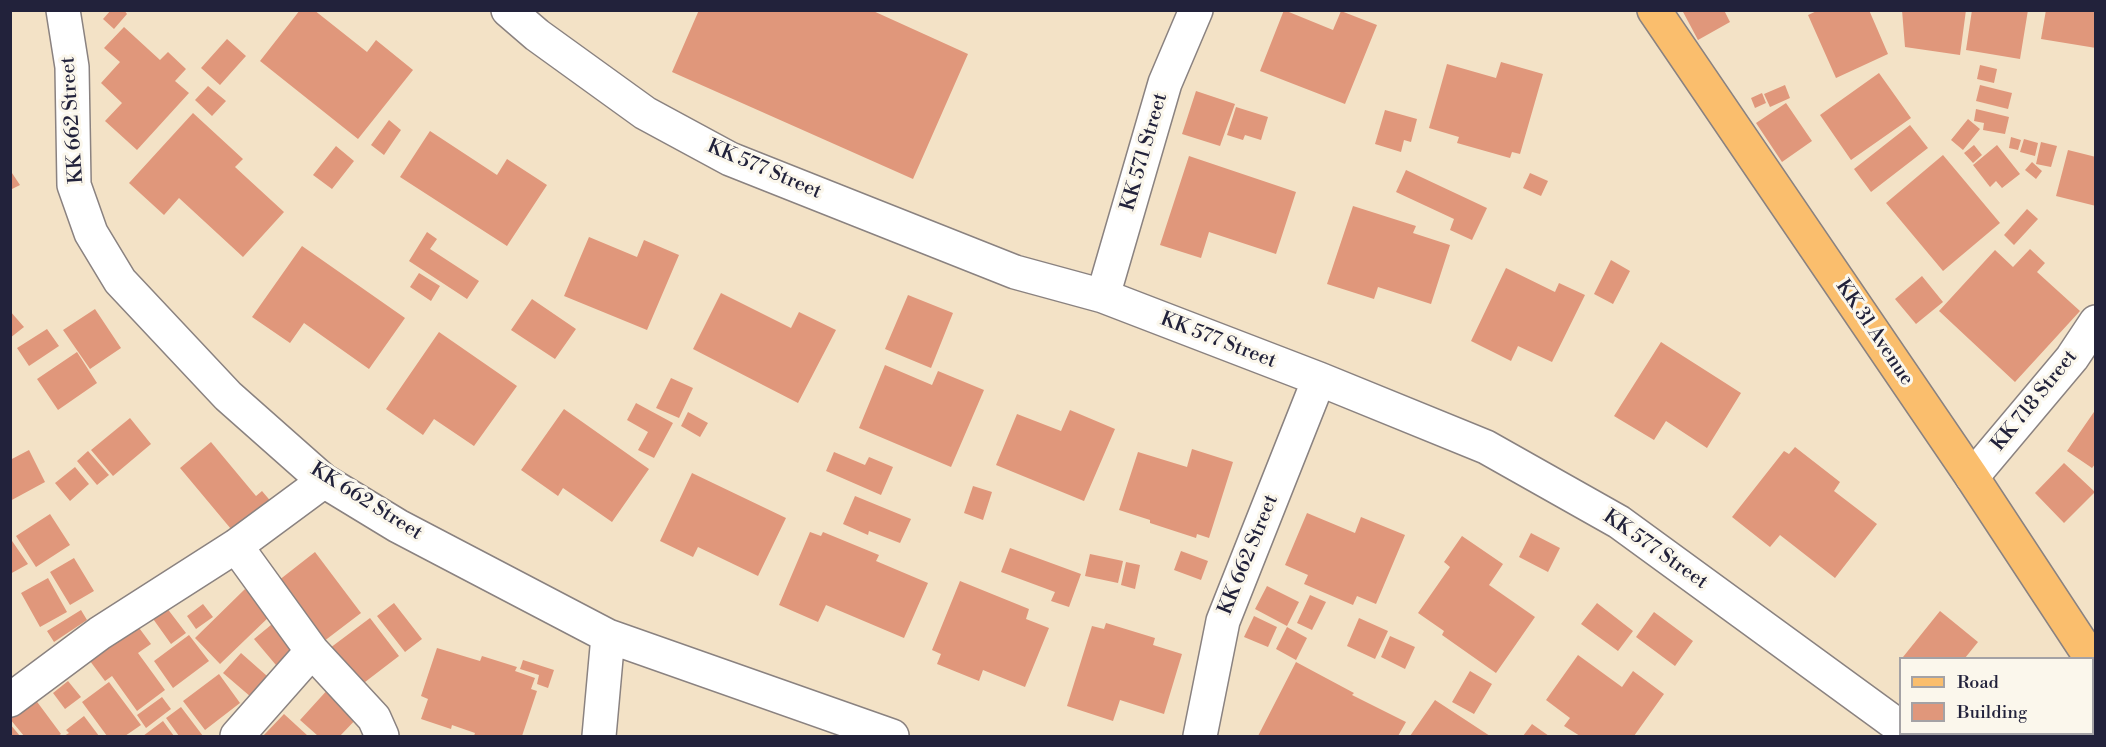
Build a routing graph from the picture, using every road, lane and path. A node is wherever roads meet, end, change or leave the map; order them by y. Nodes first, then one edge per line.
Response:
1 (63, 10) edge
2 (508, 10) edge
3 (1196, 10) edge
4 (1654, 10) edge
5 (1103, 296) junction
6 (2096, 322) edge
7 (1319, 379) junction
8 (1972, 477) junction
9 (324, 481) junction
10 (236, 546) junction
11 (608, 636) junction
12 (312, 651) junction
13 (2090, 657) edge
14 (10, 700) edge
15 (1899, 726) edge
16 (237, 736) edge
17 (382, 736) edge
18 (599, 736) edge
19 (892, 736) edge
20 (1200, 736) edge

1 - 9 street, KK 662 Street
2 - 5 street, KK 577 Street
3 - 5 street, KK 571 Street
4 - 8 main road, KK 31 Avenue
5 - 7 street, KK 577 Street
6 - 8 street, KK 718 Street
7 - 15 street, KK 577 Street
7 - 20 street, KK 662 Street
8 - 13 main road, KK 31 Avenue
9 - 10 street
9 - 11 street, KK 662 Street
10 - 12 street
10 - 14 street
11 - 18 street
11 - 19 street, KK 662 Street
12 - 16 street
12 - 17 street

